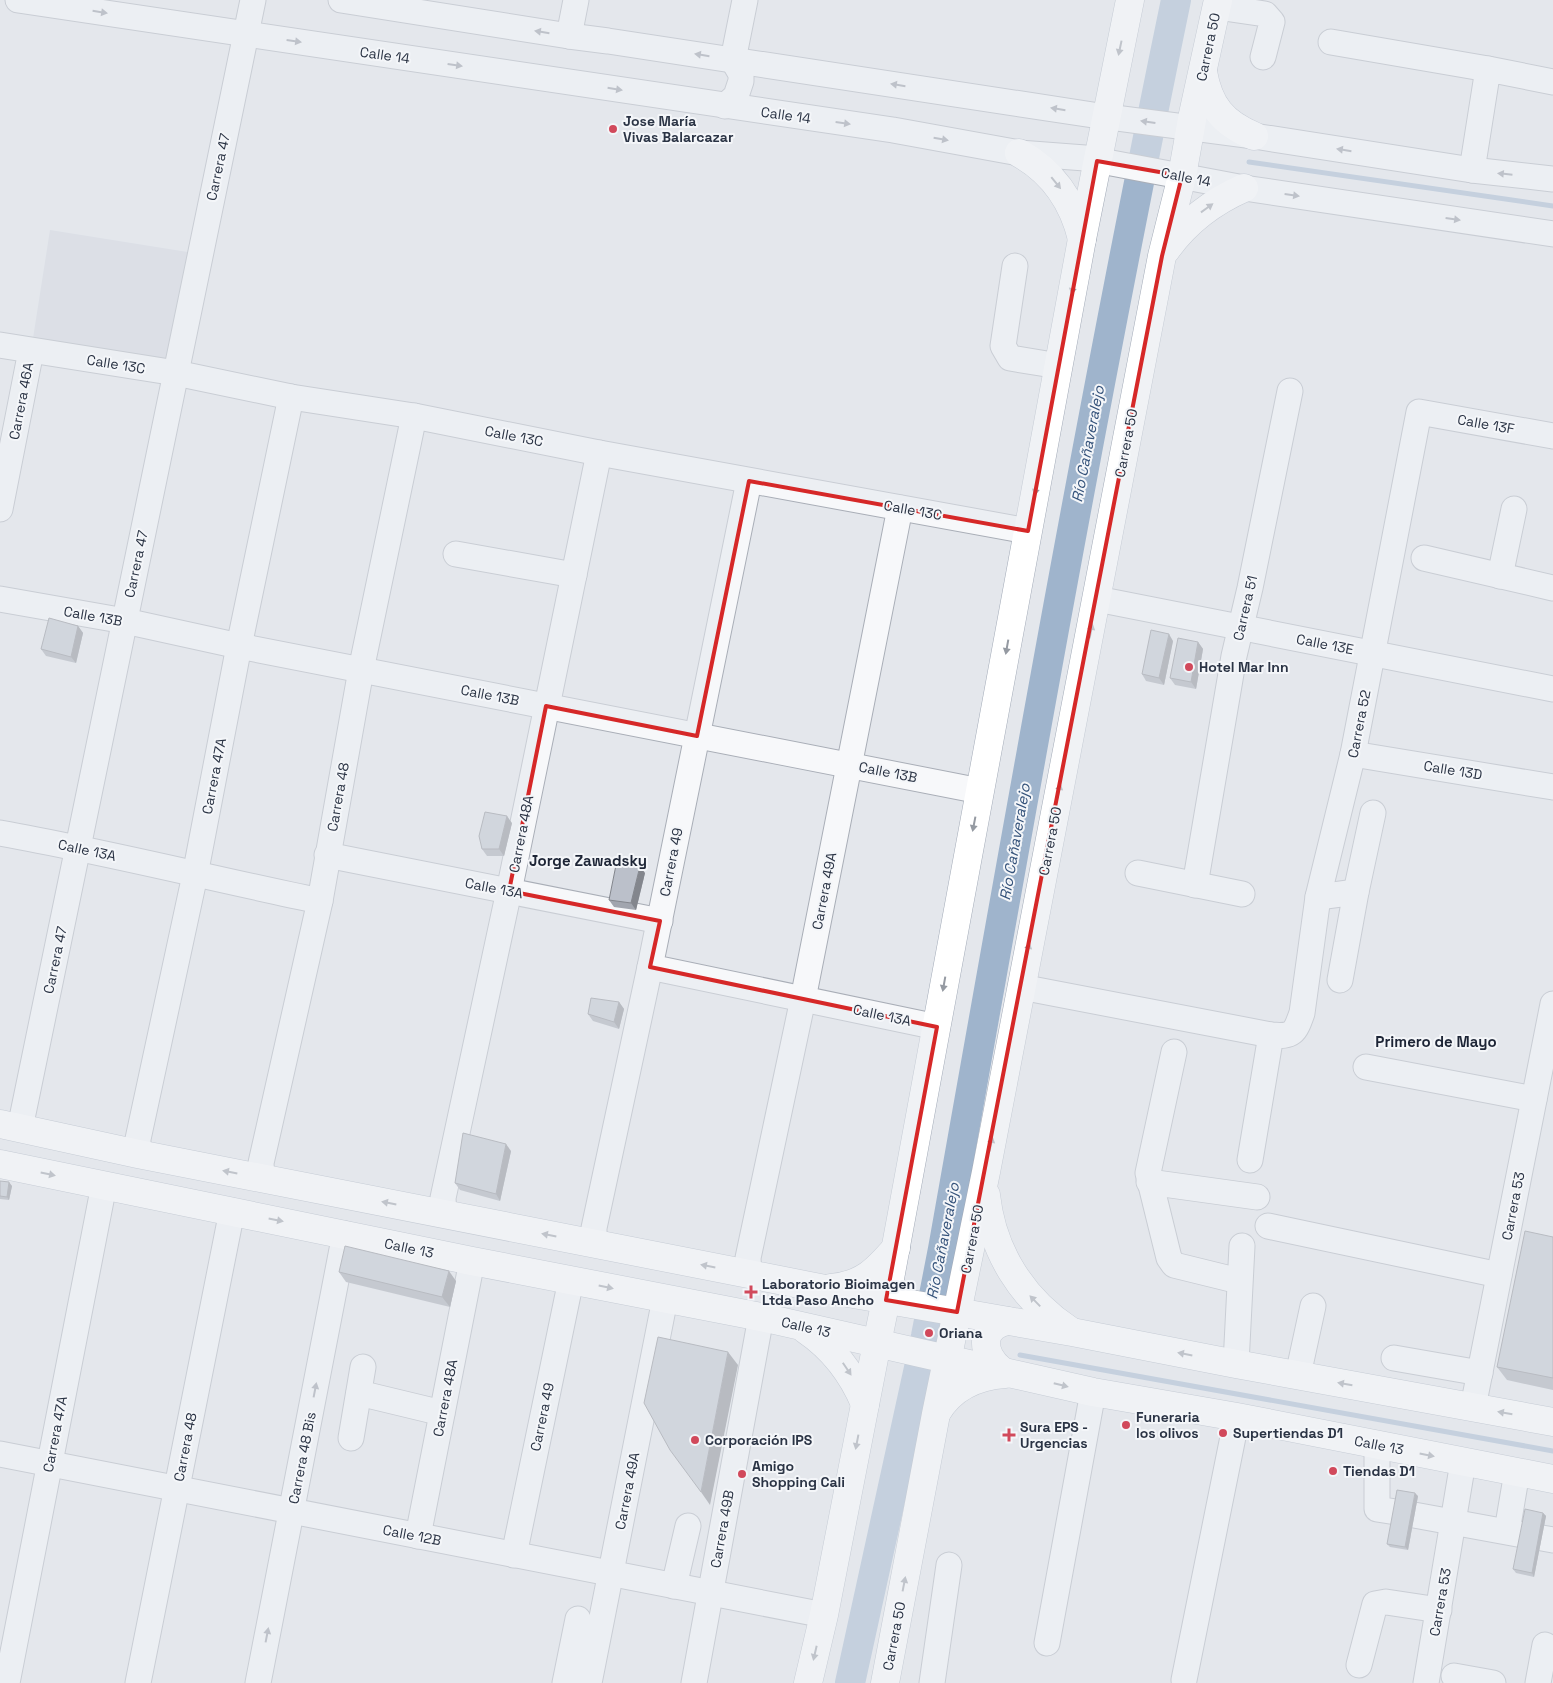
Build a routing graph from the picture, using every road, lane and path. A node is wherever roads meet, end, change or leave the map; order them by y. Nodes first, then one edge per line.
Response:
1 (18, 0) edge
2 (253, 0) edge
3 (341, 0) edge
4 (576, 0) edge
5 (745, 0) edge
6 (1130, 0) edge
7 (1218, 3) edge
8 (412, 5) edge
9 (246, 34) junction
10 (569, 36) junction
11 (1332, 42) dead end
12 (1263, 57) dead end
13 (733, 60) junction
14 (1488, 69) junction
15 (1203, 72) junction
16 (1553, 82) edge
17 (725, 106) junction
18 (1112, 117) junction
19 (1185, 128) junction
20 (1254, 136) junction
21 (1019, 153) junction
22 (1102, 161) junction
23 (1472, 170) junction
24 (1176, 175) junction
25 (1553, 180) edge
26 (1244, 188) junction
27 (1553, 234) edge
28 (1082, 239) junction
29 (1162, 256) junction
30 (1015, 266) dead end
31 (0, 345) edge
32 (31, 351) junction
33 (1058, 366) junction
34 (176, 373) junction
35 (1290, 391) dead end
36 (291, 397) junction
37 (1419, 412) joint
38 (414, 416) junction
39 (1553, 436) edge
40 (599, 453) junction
41 (749, 480) junction
42 (900, 508) junction
43 (1514, 508) dead end
44 (0, 509) edge
45 (1028, 531) junction
46 (456, 554) dead end
47 (1424, 558) dead end
48 (574, 574) junction
49 (1500, 576) junction
50 (1553, 588) edge
51 (1097, 599) junction
52 (0, 600) edge
53 (124, 621) junction
54 (1241, 628) junction
55 (239, 646) junction
56 (1373, 653) junction
57 (361, 670) junction
58 (1553, 689) edge
59 (546, 706) junction
60 (697, 736) junction
61 (1353, 754) junction
62 (849, 765) junction
63 (1553, 787) edge
64 (980, 791) junction
65 (1373, 813) dead end
66 (0, 833) edge
67 (78, 847) junction
68 (328, 855) junction
69 (1138, 874) dead end
70 (196, 875) junction
71 (1195, 885) junction
72 (509, 891) junction
73 (1356, 892) junction
74 (1242, 894) dead end
75 (1318, 897) junction
76 (320, 901) junction
77 (660, 921) junction
78 (650, 967) junction
79 (1340, 980) dead end
80 (1021, 987) junction
81 (803, 999) junction
82 (1553, 1008) edge
83 (937, 1027) junction
84 (1282, 1034) junction
85 (1174, 1052) dead end
86 (1366, 1066) dead end
87 (1534, 1099) junction
88 (10, 1126) edge
89 (138, 1154) junction
90 (1250, 1160) dead end
91 (0, 1164) edge
92 (986, 1172) junction
93 (262, 1178) junction
94 (1150, 1182) junction
95 (104, 1185) junction
96 (1257, 1197) dead end
97 (232, 1211) junction
98 (444, 1214) junction
99 (480, 1221) junction
100 (1268, 1226) dead end
101 (345, 1234) junction
102 (594, 1244) junction
103 (1242, 1246) dead end
104 (896, 1248) junction
105 (472, 1261) junction
106 (749, 1274) junction
107 (1499, 1275) junction
108 (571, 1280) junction
109 (1239, 1280) junction
110 (825, 1289) junction
111 (665, 1299) junction
112 (893, 1301) junction
113 (1312, 1306) dead end
114 (952, 1311) junction
115 (761, 1317) junction
116 (1007, 1321) junction
117 (798, 1326) junction
118 (1072, 1332) junction
119 (884, 1344) junction
120 (942, 1357) junction
121 (1394, 1358) dead end
122 (1236, 1364) junction
123 (363, 1367) dead end
124 (1007, 1372) junction
125 (1480, 1373) junction
126 (1298, 1375) junction
127 (1093, 1392) junction
128 (359, 1393) junction
129 (865, 1404) junction
130 (1473, 1407) junction
131 (442, 1413) junction
132 (936, 1414) junction
133 (1237, 1417) junction
134 (1553, 1422) edge
135 (351, 1438) dead end
136 (1377, 1445) junction
137 (0, 1454) edge
138 (1463, 1462) junction
139 (50, 1464) junction
140 (1517, 1472) junction
141 (1553, 1479) edge
142 (177, 1489) junction
143 (291, 1511) junction
144 (1453, 1522) junction
145 (688, 1526) dead end
146 (418, 1536) junction
147 (1531, 1536) edge
148 (514, 1555) junction
149 (949, 1565) dead end
150 (611, 1573) junction
151 (674, 1586) junction
152 (710, 1592) junction
153 (1439, 1610) junction
154 (824, 1615) junction
155 (578, 1619) dead end
156 (1047, 1643) dead end
157 (1545, 1646) dead end
158 (1359, 1665) dead end
159 (1454, 1676) dead end
160 (1184, 1680) dead end
161 (7, 1683) edge
162 (138, 1683) edge
163 (258, 1683) edge
164 (565, 1683) edge
165 (589, 1683) edge
166 (694, 1683) edge
167 (808, 1683) edge
168 (885, 1683) edge
169 (932, 1683) edge
170 (1426, 1683) edge
171 (1493, 1683) edge
172 (1538, 1683) edge

1 -> 9 street, Calle 14
2 - 9 street, Carrera 47
3 - 8 street
4 - 10 street
5 - 13 street
6 -> 18 main road
7 - 12 street
7 - 15 main road, Carrera 50
10 -> 8 street
9 -> 17 street, Calle 14
9 - 34 street, Carrera 47
13 -> 10 street
11 - 14 street
13 - 17 street
18 -> 13 street
14 - 16 street
14 - 23 street
15 - 19 main road, Carrera 50
15 - 20 main road
17 -> 21 street, Calle 14
19 -> 18 street
18 - 22 main road
19 - 20 street
19 - 24 main road, Carrera 50
23 -> 20 street
21 - 22 street, Calle 14
21 -> 28 main road
22 - 24 street, Calle 14
22 - 28 main road
25 -> 23 street
24 - 26 street, Calle 14
24 - 29 main road, Carrera 50
26 -> 27 street, Calle 14
29 -> 26 main road
28 -> 33 main road
29 - 51 main road, Carrera 50
30 - 33 street
31 - 32 street, Calle 13C
32 - 34 street, Calle 13C
32 - 44 street, Carrera 46A
33 -> 45 main road
34 - 36 street, Calle 13C
34 - 53 street, Carrera 47
35 - 54 street, Carrera 51
36 - 38 street, Calle 13C
36 - 55 street, Carrera 47A
37 - 39 street, Calle 13F
37 - 56 street, Carrera 52
38 - 40 street, Calle 13C
38 - 57 street, Carrera 48
40 - 41 street, Calle 13C
40 - 48 street, Carrera 48A
41 - 42 street, Calle 13C
41 - 60 street, Carrera 49
42 - 45 street, Calle 13C
42 - 62 street, Carrera 49A
43 - 49 street
45 -> 64 main road
46 - 48 street
47 - 49 street
48 - 59 street, Carrera 48A
49 - 50 street
51 - 54 street, Calle 13E
80 -> 51 main road, Carrera 50
52 - 53 street, Calle 13B
53 - 55 street, Calle 13B
53 - 67 street, Carrera 47
54 - 56 street, Calle 13E
54 - 71 street, Carrera 51
55 - 57 street, Calle 13B
55 - 70 street, Carrera 47A
56 - 58 street, Calle 13E
56 - 61 street, Carrera 52
57 - 59 street, Calle 13B
57 - 68 street, Carrera 48
59 - 60 street, Calle 13B
59 - 72 street, Carrera 48A
60 - 62 street, Calle 13B
60 - 77 street, Carrera 49
61 - 63 street, Calle 13D
61 - 75 street, Carrera 52
62 - 64 street, Calle 13B
62 - 81 street, Carrera 49A
64 -> 83 main road
65 - 73 street
66 - 67 street, Calle 13A
67 - 70 street, Calle 13A
67 - 88 street, Carrera 47
68 - 72 street, Calle 13A
68 - 76 street, Carrera 48
69 - 71 street
70 - 76 street, Calle 13A
70 - 89 street, Carrera 47A
71 - 74 street
72 - 77 street, Calle 13A
72 - 98 street, Carrera 48A
73 - 75 street
73 - 79 street
75 - 84 street, Carrera 52
76 - 93 street, Carrera 48
77 - 78 street, Carrera 49
78 - 81 street, Calle 13A
78 - 102 street, Carrera 49
80 - 84 street
92 -> 80 main road, Carrera 50
81 - 83 street, Calle 13A
81 - 106 street, Carrera 49A
82 - 87 street, Carrera 53
83 - 104 main road
84 - 90 street, Carrera 52
85 - 94 street
86 - 87 street
87 - 107 street, Carrera 53
88 - 89 main road
93 -> 89 main road
91 -> 95 main road, Calle 13
92 - 114 main road, Carrera 50
118 -> 92 main road
98 -> 93 main road
94 - 96 street
94 - 109 street
95 - 97 main road, Calle 13
95 - 139 street, Carrera 47A
97 -> 101 main road, Calle 13
97 - 142 street, Carrera 48
98 - 99 main road
102 -> 99 main road
99 - 105 main road
100 - 107 street
101 - 105 main road, Calle 13
143 -> 101 street, Carrera 48 Bis
106 -> 102 main road
103 - 109 street
104 - 110 main road
104 - 112 main road
105 - 108 main road, Calle 13
105 - 131 street, Carrera 48A
106 - 110 main road
107 - 125 street, Carrera 53
108 -> 111 main road, Calle 13
108 - 148 street, Carrera 49
109 - 122 street
110 - 112 main road
111 - 115 main road, Calle 13
111 - 150 street, Carrera 49A
112 - 114 main road
112 - 119 main road
113 - 126 street
114 - 116 main road
114 - 120 main road, Carrera 50
115 - 117 main road, Calle 13
115 - 152 street, Carrera 49B
116 - 118 main road
116 - 124 main road
117 - 119 main road, Calle 13
117 -> 129 main road
122 -> 118 main road
119 - 120 main road, Calle 13
119 - 129 main road
120 - 124 main road, Calle 13
120 - 132 main road, Carrera 50
121 - 125 street
122 - 126 main road
123 - 128 street
124 -> 127 main road, Calle 13
124 - 132 main road
125 - 130 street, Carrera 53
130 -> 126 main road
127 - 133 main road, Calle 13
127 - 156 street
128 - 131 street
128 - 135 street
129 -> 154 main road
134 -> 130 main road
131 - 146 street, Carrera 48A
168 -> 132 main road, Carrera 50
133 - 136 main road, Calle 13
133 - 160 street
136 -> 138 main road, Calle 13
136 - 144 street
137 - 139 street, Calle 12B
138 - 140 main road, Calle 13
138 - 144 street, Carrera 53
139 - 142 street, Calle 12B
139 - 161 street, Carrera 47A
140 - 141 main road, Calle 13
140 - 147 street
142 - 143 street, Calle 12B
142 - 162 street, Carrera 48
143 - 146 street, Calle 12B
163 -> 143 street, Carrera 48 Bis
144 - 147 street
144 - 153 street, Carrera 53
145 - 151 street
146 - 148 street, Calle 12B
148 - 150 street, Calle 12B
149 - 169 street
150 - 151 street, Calle 12B
150 - 165 street, Carrera 49A
151 - 152 street, Calle 12B
152 - 154 street, Calle 12B
152 - 166 street, Carrera 49B
153 - 158 street
153 - 170 street, Carrera 53
154 -> 167 main road
155 - 164 street
157 - 172 street
159 - 171 street

